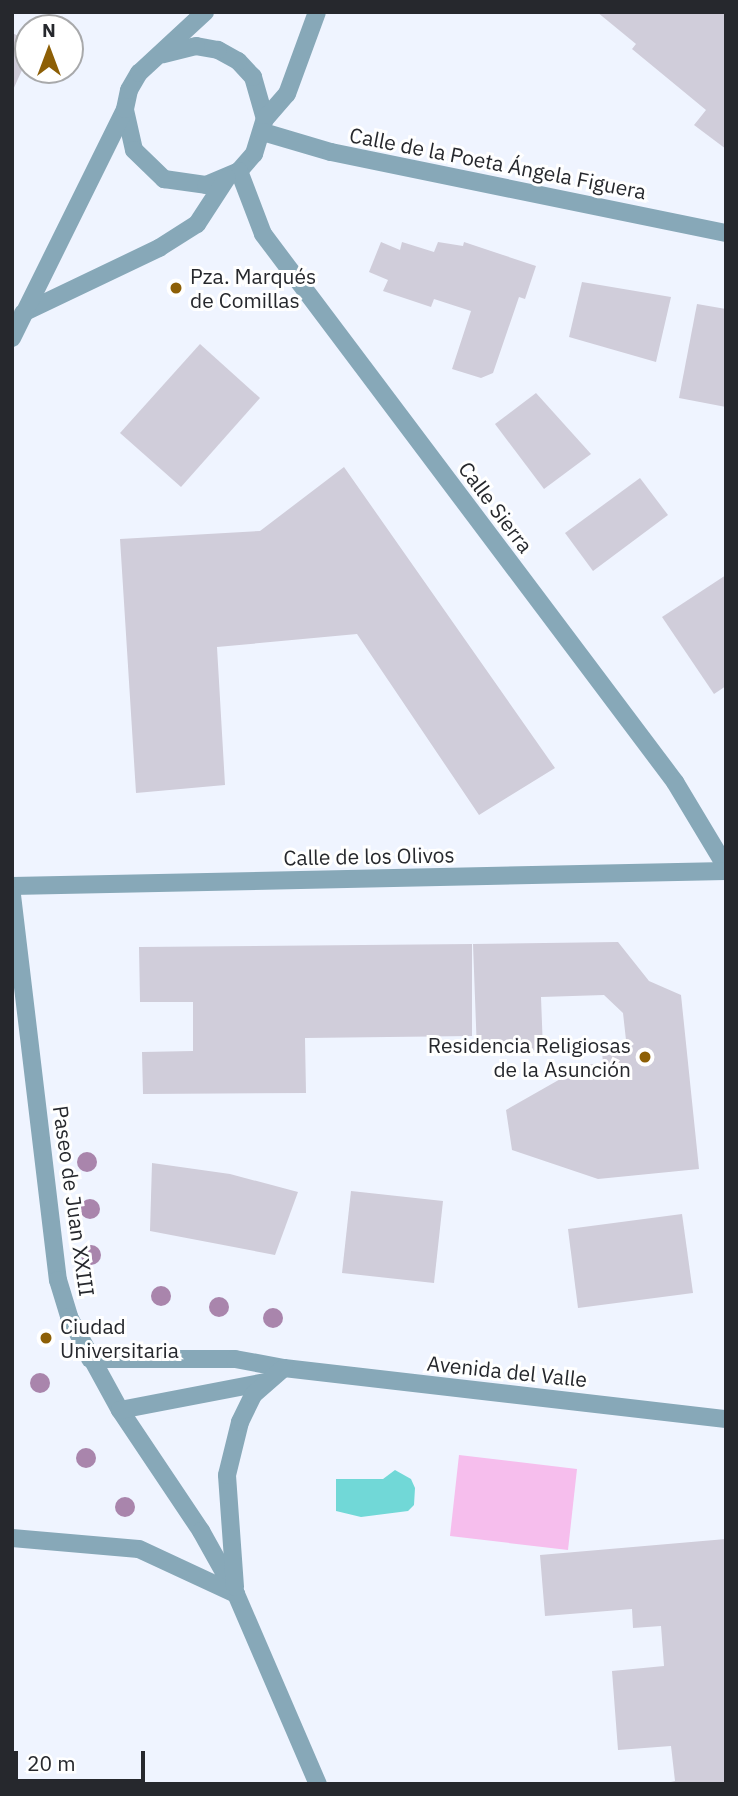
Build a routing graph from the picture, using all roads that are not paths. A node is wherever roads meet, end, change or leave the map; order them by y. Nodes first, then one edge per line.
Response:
1 (205, 12) edge
2 (317, 12) edge
3 (154, 59) junction
4 (125, 109) junction
5 (264, 125) junction
6 (233, 174) junction
7 (726, 233) edge
8 (23, 313) junction
9 (12, 338) edge
10 (726, 869) edge
11 (12, 886) edge
12 (12, 895) edge
13 (90, 1359) junction
14 (284, 1368) junction
15 (265, 1382) junction
16 (120, 1410) junction
17 (726, 1419) edge
18 (12, 1538) edge
19 (236, 1594) junction
20 (318, 1784) edge

1 - 3 street
2 - 5 street
3 - 4 street
3 - 5 street
4 - 6 street
4 - 8 street
5 - 6 street
5 - 7 street, Calle de la Poeta Ángela Figuera
6 - 8 street
6 - 10 street, Calle Sierra
8 - 9 street
10 - 11 street, Calle de los Olivos
12 - 13 street, Paseo de Juan XXIII
13 - 14 street, Avenida del Valle
13 - 16 street, Paseo de Juan XXIII
14 - 15 street
14 - 17 street, Avenida del Valle
15 - 16 street
15 - 19 street
16 - 19 street, Paseo de Juan XXIII
18 - 19 street
19 - 20 street

